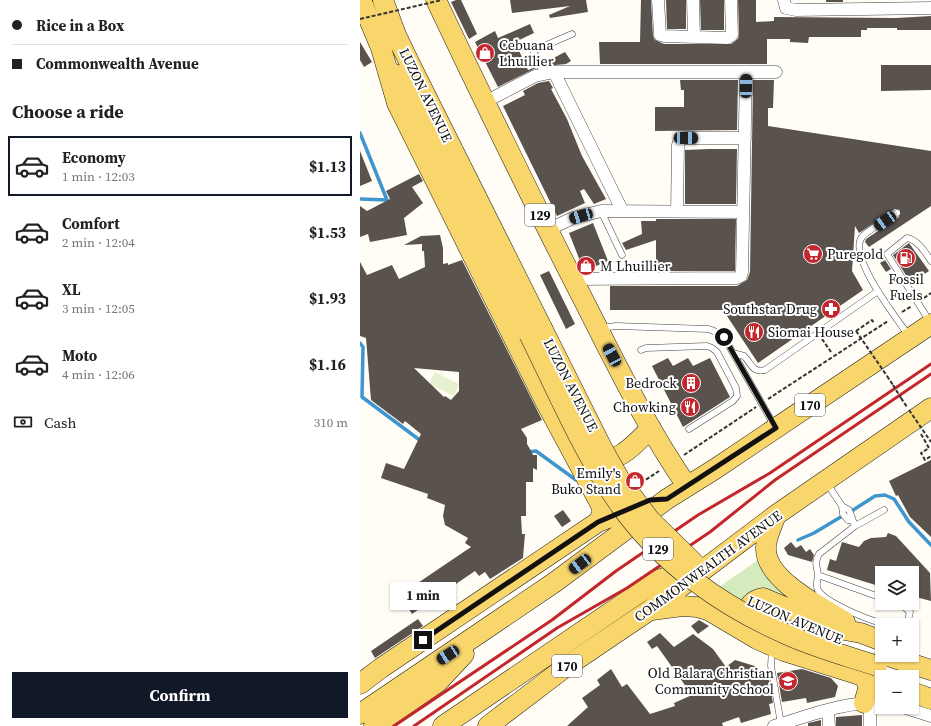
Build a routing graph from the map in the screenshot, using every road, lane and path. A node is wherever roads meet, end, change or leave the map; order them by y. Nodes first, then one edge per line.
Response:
1 (361, 0) edge
2 (383, 0) edge
3 (436, 0) edge
4 (442, 0) edge
5 (658, 0) edge
6 (693, 0) edge
7 (731, 0) edge
8 (784, 0) edge
9 (874, 4) edge
10 (931, 8) edge
11 (360, 19) edge
12 (572, 34) dead end
13 (694, 37) junction
14 (381, 48) junction
15 (776, 72) dead end
16 (549, 73) junction
17 (746, 73) junction
18 (485, 102) junction
19 (745, 138) junction
20 (622, 210) junction
21 (601, 211) junction
22 (677, 211) junction
23 (743, 212) junction
24 (897, 213) dead end
25 (547, 230) junction
26 (622, 255) dead end
27 (931, 260) edge
28 (572, 279) junction
29 (878, 291) junction
30 (931, 293) edge
31 (918, 302) junction
32 (896, 316) junction
33 (874, 323) dead end
34 (931, 323) edge
35 (598, 328) junction
36 (536, 331) junction
37 (818, 333) junction
38 (910, 338) junction
39 (641, 350) dead end
40 (831, 352) dead end
41 (733, 353) junction
42 (761, 404) junction
43 (931, 408) edge
44 (651, 428) junction
45 (776, 428) junction
46 (689, 429) dead end
47 (931, 442) edge
48 (929, 448) dead end
49 (571, 452) junction
50 (931, 456) edge
51 (672, 463) junction
52 (826, 481) junction
53 (687, 486) junction
54 (667, 499) junction
55 (842, 506) junction
56 (884, 510) dead end
57 (776, 515) junction
58 (852, 519) junction
59 (598, 522) junction
60 (716, 562) junction
61 (818, 576) junction
62 (875, 596) edge
63 (650, 610) junction
64 (875, 621) edge
65 (861, 633) junction
66 (765, 643) junction
67 (919, 654) edge
68 (875, 655) edge
69 (931, 658) edge
70 (875, 659) edge
71 (875, 661) edge
72 (879, 662) edge
73 (881, 662) edge
74 (885, 662) edge
75 (896, 670) edge
76 (931, 670) edge
77 (919, 681) edge
78 (360, 684) edge
79 (931, 685) edge
80 (919, 695) edge
81 (931, 699) edge
82 (872, 703) edge
83 (828, 710) junction
84 (919, 712) edge
85 (364, 716) edge
86 (931, 716) edge
87 (777, 725) edge
88 (443, 726) edge
89 (488, 726) edge
90 (829, 726) edge
91 (870, 726) edge

1 - 14 main road, LUZON AVENUE / 129
2 - 36 main road, LUZON AVENUE / 129
3 - 18 main road, 129
4 - 11 path, bridge
5 - 13 street
6 - 13 street
7 - 13 street
8 - 9 street
9 - 10 street
12 - 16 lane
14 - 36 main road, LUZON AVENUE / 129
14 - 49 main road, LUZON AVENUE / 129
15 - 17 street
16 - 17 street
16 - 18 street
16 - 20 street
17 - 19 street
18 - 25 main road, 129
19 - 22 street
19 - 23 street
20 - 21 street
20 - 22 street
21 - 25 street
21 - 26 lane
22 - 23 street
23 - 28 street
24 - 29 lane
25 - 28 main road, 129
27 - 31 lane
28 - 35 main road, 129
29 - 32 lane
29 - 37 lane
30 - 31 path
31 - 32 path
31 - 34 lane
32 - 38 lane
32 - 42 path
33 - 47 path, bridge
34 - 38 main road, 170
35 - 41 lane
35 - 44 main road, 129
36 - 70 main road, LUZON AVENUE / 129, bridge
37 - 40 path
37 - 41 lane
38 - 45 main road, 170
39 - 46 lane
41 - 42 lane
42 - 45 lane
42 - 51 path
43 - 52 main road, COMMONWEALTH AVENUE / 170
44 - 49 main road
44 - 51 main road, 129
45 - 53 main road, 170
48 - 50 path
49 - 59 main road, LUZON AVENUE / 129
51 - 53 main road, 129
52 - 55 lane
52 - 57 main road, COMMONWEALTH AVENUE / 170
53 - 54 main road, 170
54 - 59 main road, 170
54 - 85 main road, 170
55 - 58 lane
55 - 58 lane
56 - 58 lane
57 - 60 main road, COMMONWEALTH AVENUE / 170
57 - 65 main road
58 - 61 lane
59 - 78 main road, 170
60 - 63 main road, COMMONWEALTH AVENUE / 170
60 - 88 main road
61 - 62 lane
61 - 64 lane
63 - 66 main road
63 - 89 main road, COMMONWEALTH AVENUE / 170
65 - 66 main road
65 - 68 main road
66 - 71 main road
66 - 87 lane
67 - 69 main road
72 - 82 main road
73 - 75 main road, 129
74 - 76 main road, 129
77 - 79 main road, 129
80 - 81 main road
82 - 83 street
82 - 91 street
83 - 87 street
83 - 90 street
84 - 86 street

